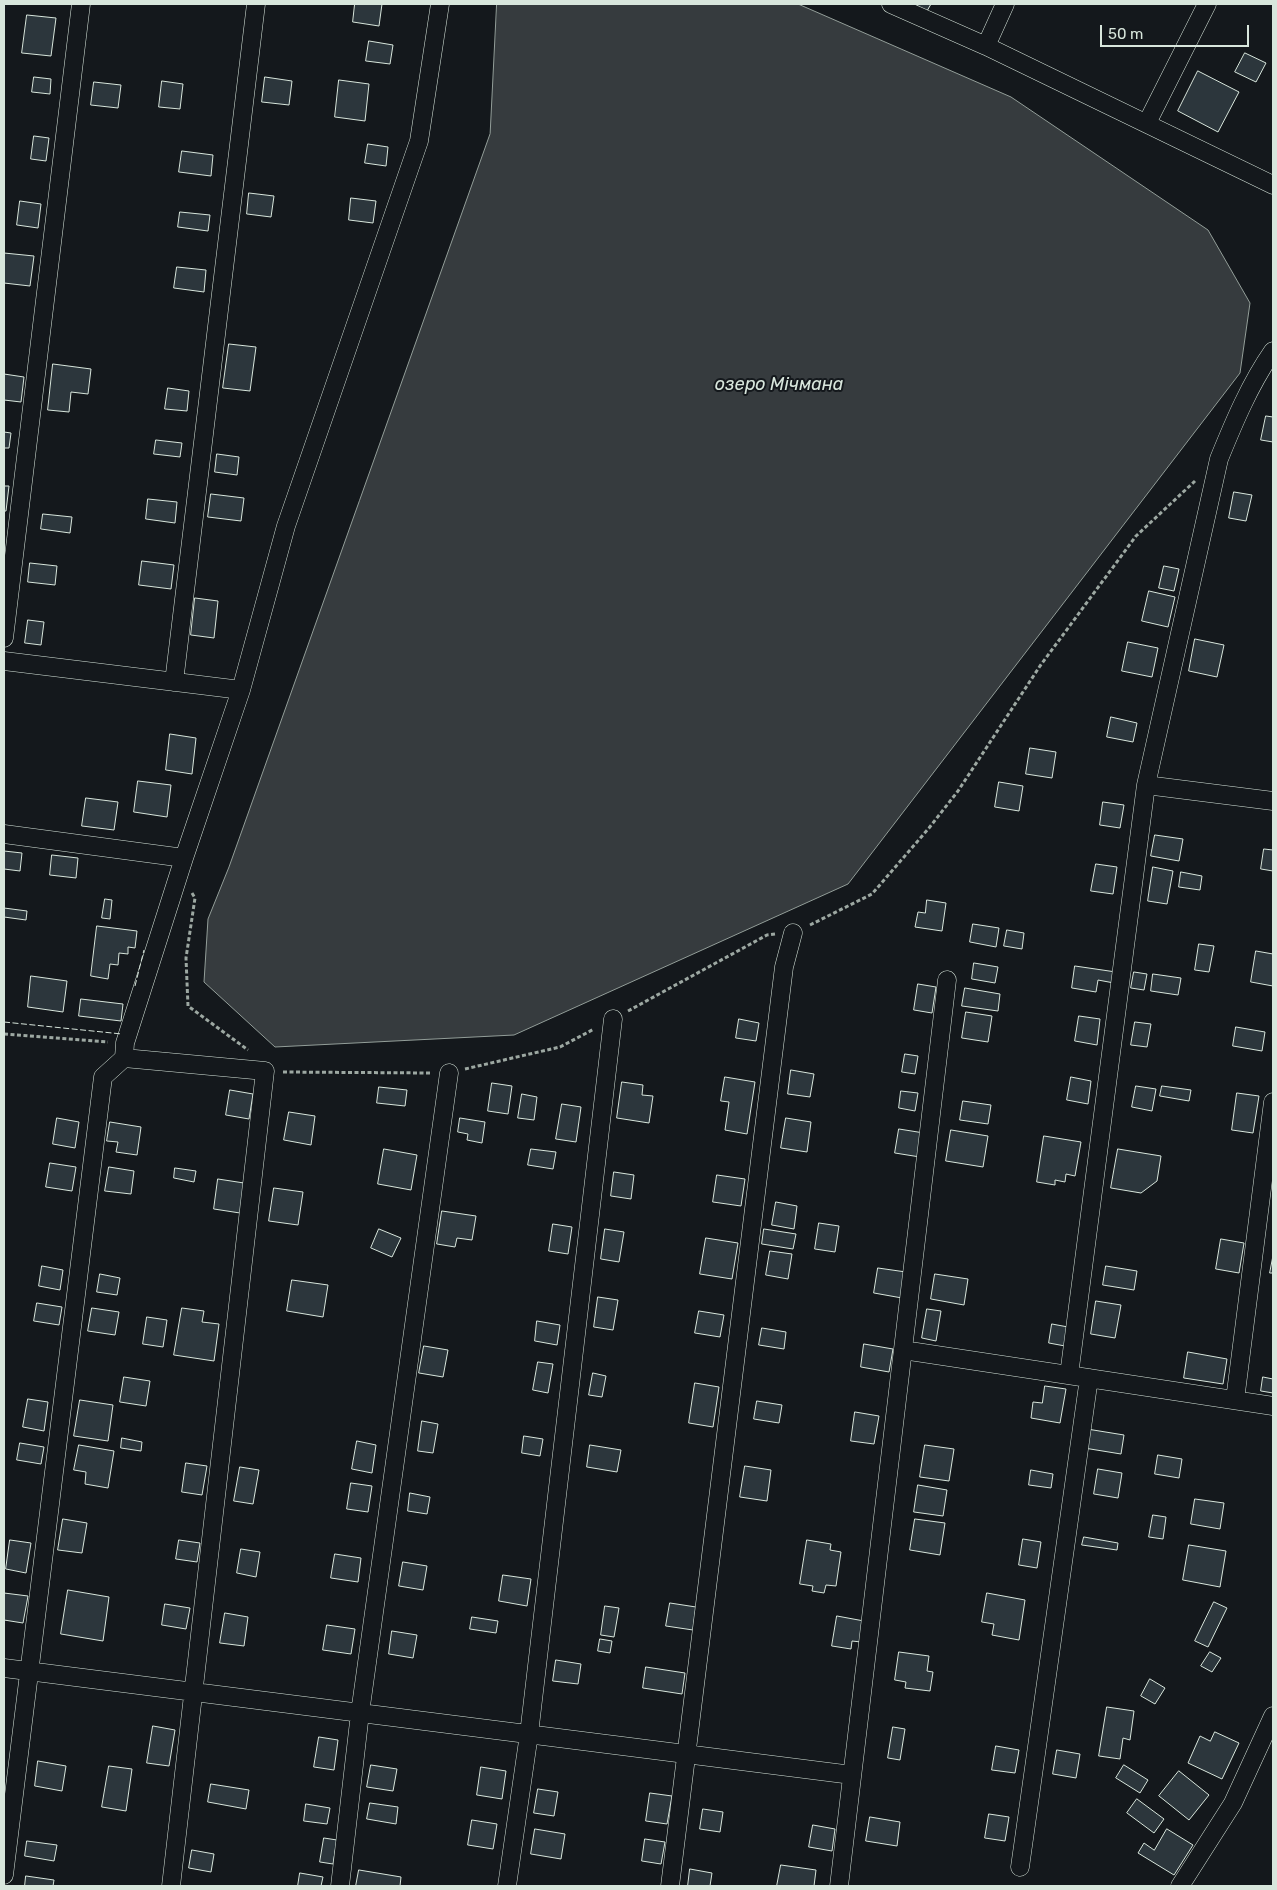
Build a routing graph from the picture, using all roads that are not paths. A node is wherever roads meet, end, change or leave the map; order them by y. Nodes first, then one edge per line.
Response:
1 (81, 4) edge
2 (256, 4) edge
3 (440, 4) edge
4 (891, 4) edge
5 (1005, 4) edge
6 (1207, 4) edge
7 (986, 46) junction
8 (1147, 123) junction
9 (1273, 185) edge
10 (1273, 351) edge
11 (4, 638) edge
12 (4, 661) edge
13 (174, 682) junction
14 (241, 690) junction
15 (1146, 784) junction
16 (1273, 801) edge
17 (4, 834) edge
18 (182, 866) junction
19 (794, 933) road end
20 (947, 980) dead end
21 (613, 1019) road end
22 (125, 1051) junction
23 (449, 1073) road end
24 (1273, 1102) edge
25 (903, 1350) junction
26 (1069, 1375) junction
27 (1089, 1378) junction
28 (1235, 1400) junction
29 (1273, 1406) edge
30 (4, 1668) edge
31 (29, 1671) junction
32 (194, 1692) junction
33 (360, 1713) junction
34 (1273, 1716) edge
35 (529, 1734) junction
36 (687, 1754) junction
37 (852, 1775) junction
38 (1020, 1867) dead end
39 (4, 1875) edge
40 (171, 1886) edge
41 (340, 1886) edge
42 (507, 1886) edge
43 (670, 1886) edge
44 (839, 1886) edge
45 (1180, 1886) edge

1 - 11 street
2 - 13 street
3 - 14 street
4 - 7 street
5 - 7 street
6 - 8 street
7 - 8 street
8 - 9 street
10 - 15 street
12 - 13 street
13 - 14 street
14 - 18 street
15 - 16 street
15 - 26 street
17 - 18 street
18 - 22 street
19 - 36 street
20 - 25 street
21 - 35 street
22 - 31 street
22 - 32 street
23 - 33 street
24 - 28 street
25 - 26 street
25 - 37 street
26 - 27 street
27 - 28 street
27 - 38 street
28 - 29 street
30 - 31 street
31 - 32 street
31 - 39 street
32 - 33 street
32 - 40 street
33 - 35 street
33 - 41 street
34 - 45 street
35 - 36 street
35 - 42 street
36 - 37 street
36 - 43 street
37 - 44 street

